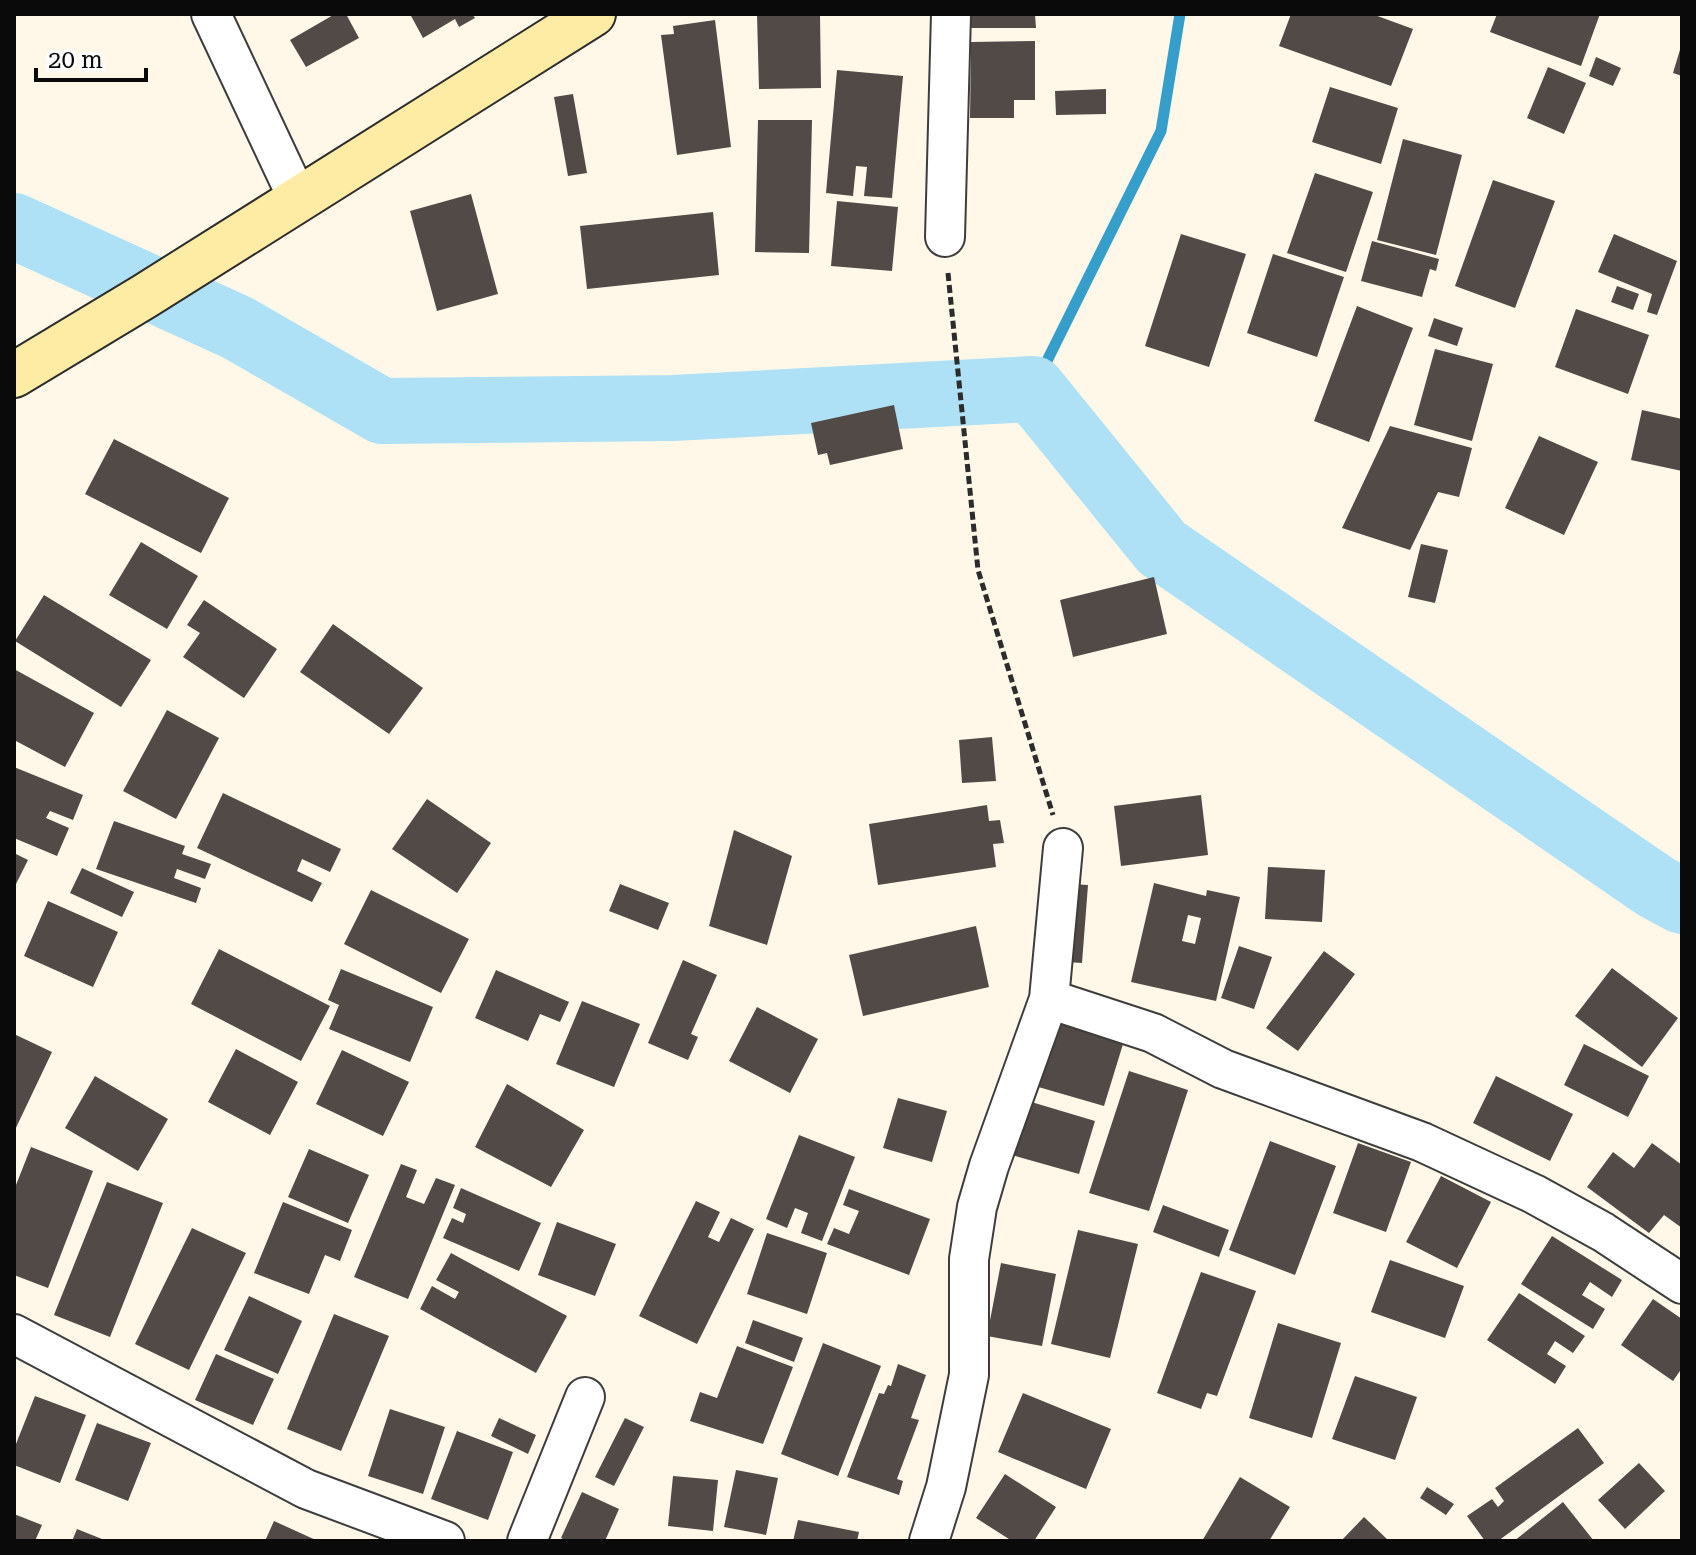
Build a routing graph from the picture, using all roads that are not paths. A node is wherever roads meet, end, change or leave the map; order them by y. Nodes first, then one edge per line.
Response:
1 (211, 14) edge
2 (593, 14) edge
3 (951, 14) edge
4 (298, 199) junction
5 (945, 237) road end
6 (14, 375) edge
7 (1063, 848) road end
8 (1049, 999) junction
9 (1682, 1284) edge
10 (14, 1334) edge
11 (585, 1397) dead end
12 (445, 1541) edge
13 (527, 1541) edge
14 (929, 1541) edge

1 - 4 street
2 - 4 main road
3 - 5 street
4 - 6 main road
7 - 8 street
8 - 9 street
8 - 14 street
10 - 12 street
11 - 13 street

